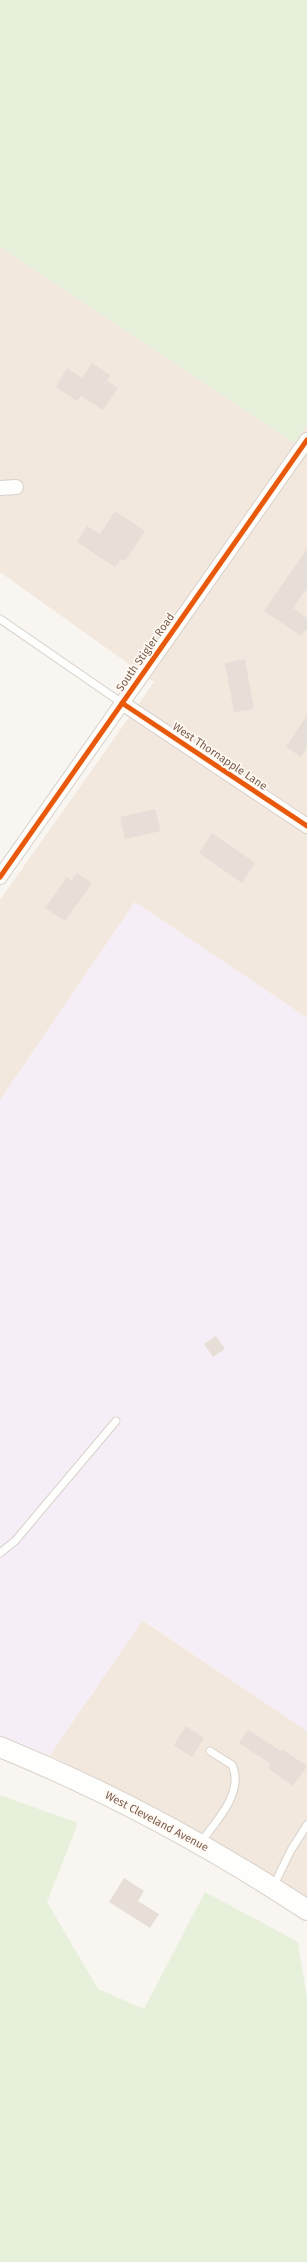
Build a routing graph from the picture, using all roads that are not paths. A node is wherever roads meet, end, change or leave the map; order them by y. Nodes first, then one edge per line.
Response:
1 (307, 440) edge
2 (16, 486) dead end
3 (0, 488) edge
4 (0, 619) edge
5 (122, 703) junction
6 (307, 826) edge
7 (0, 877) edge
8 (116, 1421) dead end
9 (0, 1553) edge
10 (0, 1747) edge
11 (210, 1751) dead end
12 (307, 1825) edge
13 (200, 1844) junction
14 (272, 1887) junction
15 (307, 1910) edge

1 - 5 street, South Stigler Road
2 - 3 street
4 - 5 lane
5 - 6 street, West Thornapple Lane
5 - 7 street, South Stigler Road
8 - 9 lane
10 - 13 main road, West Cleveland Avenue
11 - 13 lane
12 - 14 lane
13 - 14 main road, West Cleveland Avenue
14 - 15 main road, West Cleveland Avenue

